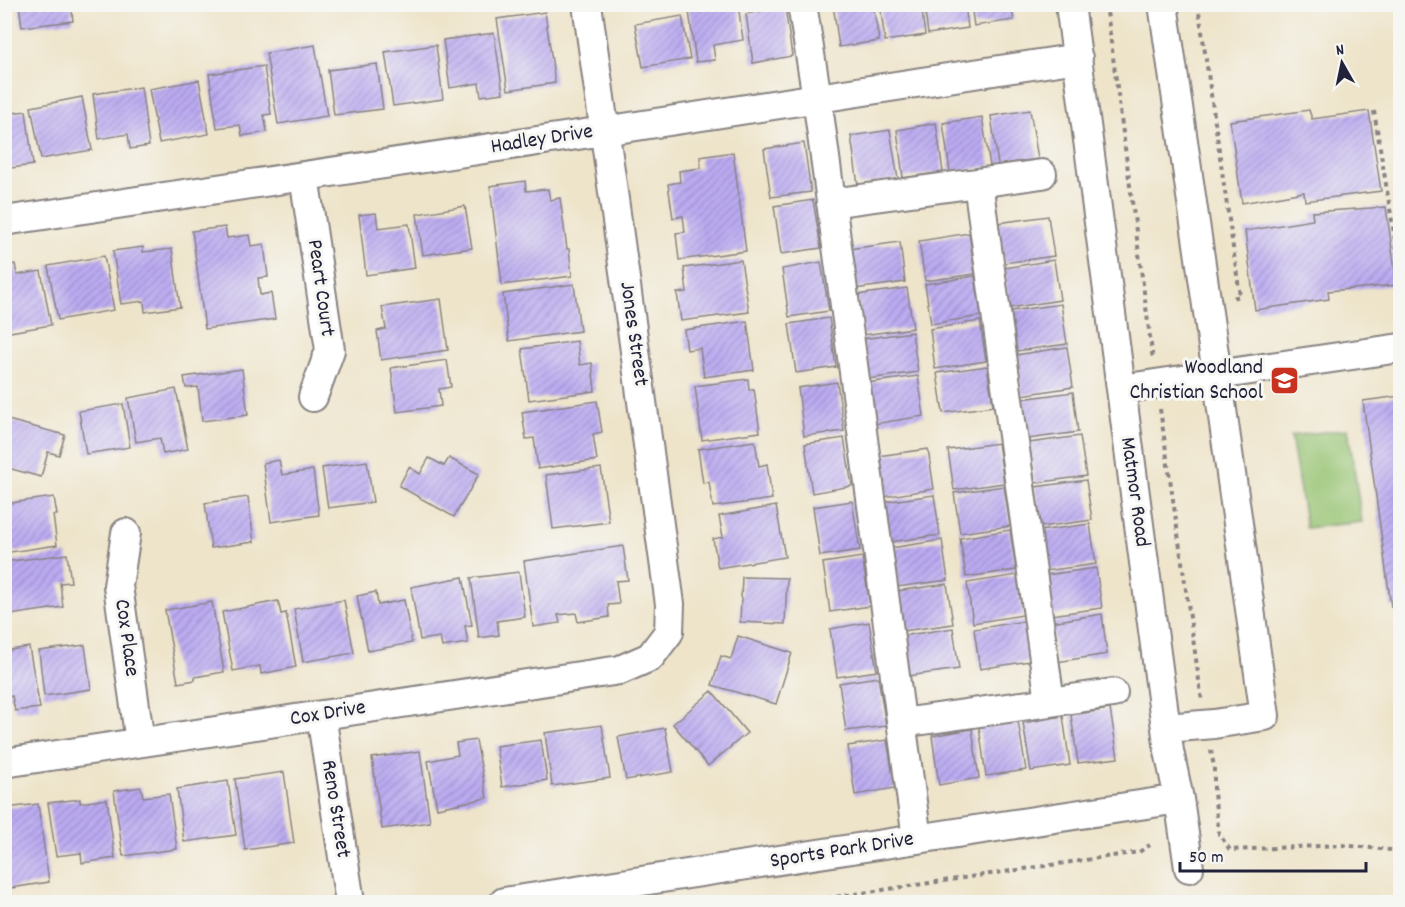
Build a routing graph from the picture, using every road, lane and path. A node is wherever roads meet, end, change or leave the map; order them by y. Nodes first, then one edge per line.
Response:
1 (587, 4) edge
2 (802, 4) edge
3 (1070, 4) edge
4 (1106, 4) edge
5 (1163, 4) edge
6 (1198, 4) edge
7 (1078, 58) junction
8 (817, 98) junction
9 (1374, 111) dead end
10 (604, 131) junction
11 (1042, 174) dead end
12 (304, 176) junction
13 (978, 183) junction
14 (831, 204) junction
15 (4, 221) edge
16 (1401, 270) edge
17 (1207, 303) junction
18 (1401, 348) edge
19 (1217, 374) junction
20 (1157, 384) junction
21 (1121, 389) junction
22 (313, 397) dead end
23 (126, 533) dead end
24 (650, 657) joint
25 (1113, 693) dead end
26 (1050, 702) junction
27 (321, 715) junction
28 (902, 723) junction
29 (1206, 725) junction
30 (1166, 728) junction
31 (140, 742) junction
32 (4, 763) edge
33 (1179, 800) junction
34 (917, 839) junction
35 (1150, 845) dead end
36 (1401, 850) edge
37 (1189, 868) dead end
38 (350, 903) edge
39 (504, 903) edge
40 (801, 903) edge

1 - 10 street, Jones Street
2 - 8 street
3 - 7 street, Matmor Road
4 - 20 path
5 - 17 street
6 - 17 path
7 - 8 street, Hadley Drive
7 - 21 street, Matmor Road
8 - 10 street, Hadley Drive
8 - 14 street
9 - 16 path
10 - 12 street, Hadley Drive
10 - 24 street, Jones Street
11 - 13 street
12 - 15 street, Hadley Drive
12 - 22 street, Peart Court
13 - 14 street
13 - 26 street
14 - 28 street
17 - 19 street
18 - 19 street
19 - 20 street
19 - 29 street
20 - 21 street
20 - 29 path
21 - 30 street, Matmor Road
23 - 31 street, Cox Place
24 - 27 street, Cox Drive
25 - 26 street
26 - 28 street
27 - 31 street, Cox Drive
27 - 38 street, Reno Street
28 - 34 street
29 - 30 street
29 - 36 path
30 - 33 street, Matmor Road
31 - 32 street, Cox Drive
33 - 34 street, Sports Park Drive
33 - 37 street, Matmor Road
34 - 39 street, Sports Park Drive
35 - 40 path

